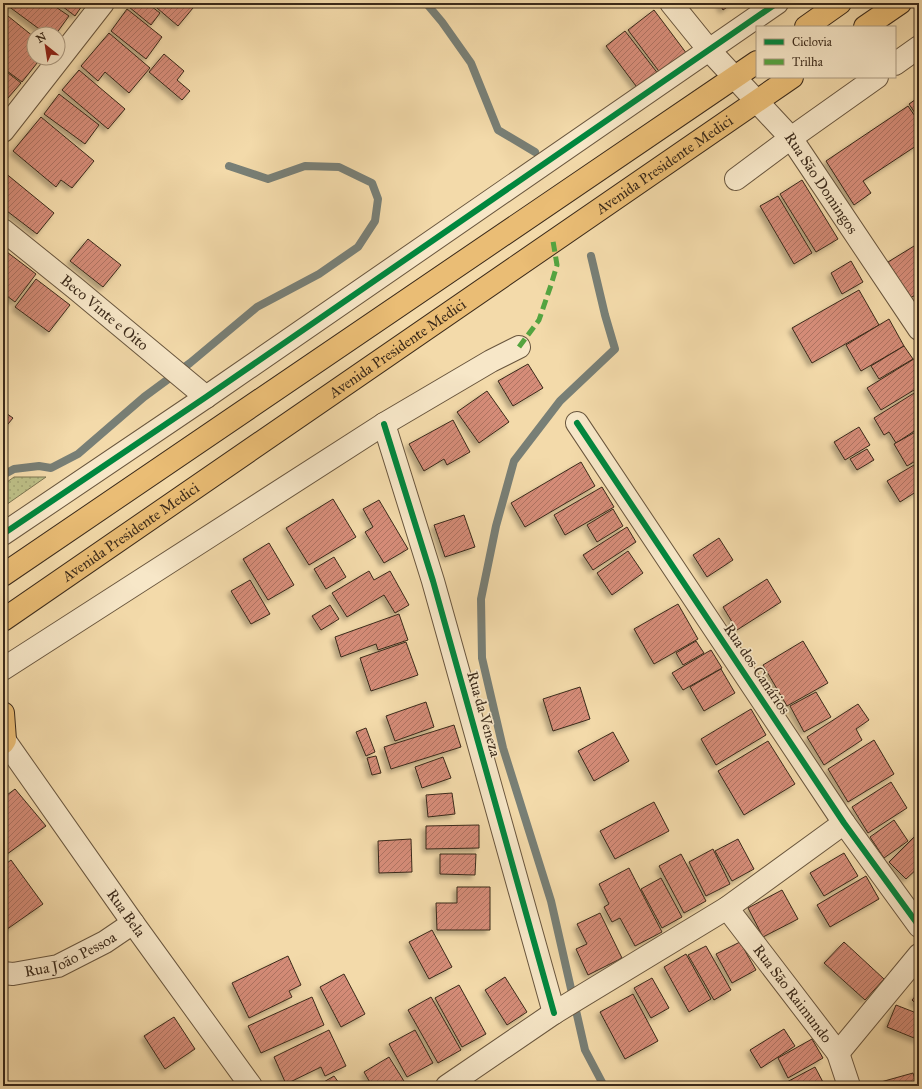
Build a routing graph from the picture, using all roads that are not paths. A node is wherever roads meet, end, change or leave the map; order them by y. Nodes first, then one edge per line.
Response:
1 (103, 3) edge
2 (671, 3) edge
3 (777, 3) edge
4 (840, 3) edge
5 (900, 3) edge
6 (807, 26) edge
7 (866, 26) edge
8 (919, 47) edge
9 (709, 50) junction
10 (756, 63) edge
11 (896, 63) edge
12 (734, 78) junction
13 (790, 78) edge
14 (876, 78) edge
15 (756, 101) junction
16 (3, 130) edge
17 (791, 138) junction
18 (736, 179) dead end
19 (3, 230) edge
20 (919, 329) edge
21 (519, 347) dead end
22 (206, 396) junction
23 (577, 423) dead end
24 (384, 424) junction
25 (3, 534) edge
26 (3, 575) edge
27 (4, 623) edge
28 (3, 669) edge
29 (3, 713) edge
30 (4, 740) edge
31 (844, 822) junction
32 (727, 908) junction
33 (133, 923) junction
34 (919, 926) edge
35 (919, 955) edge
36 (3, 973) edge
37 (556, 1012) junction
38 (838, 1053) junction
39 (251, 1086) edge
40 (447, 1086) edge
41 (849, 1086) edge

1 - 16 street
2 - 9 street, Rua São Domingos
3 - 9 street
4 - 6 main road
5 - 7 main road
8 - 11 street
9 - 12 street, Rua São Domingos
9 - 22 street
10 - 12 main road
12 - 15 street, Rua São Domingos
12 - 26 main road
13 - 15 main road, Avenida Presidente Medici
14 - 17 street
15 - 17 street, Rua São Domingos
15 - 27 main road, Avenida Presidente Medici
17 - 18 street
17 - 20 street, Rua São Domingos
19 - 22 street, Beco Vinte e Oito
21 - 24 street
22 - 25 street
23 - 31 street, Rua dos Canários
24 - 28 street
24 - 37 street, Rua da Veneza
29 - 30 main road
30 - 33 street, Rua Bela
31 - 32 street
31 - 34 street, Rua dos Canários
32 - 37 street
32 - 38 street, Rua São Raimundo
33 - 36 street, Rua João Pessoa
33 - 39 street, Rua Bela
35 - 38 street
37 - 40 street
38 - 41 street, Rua São Raimundo

